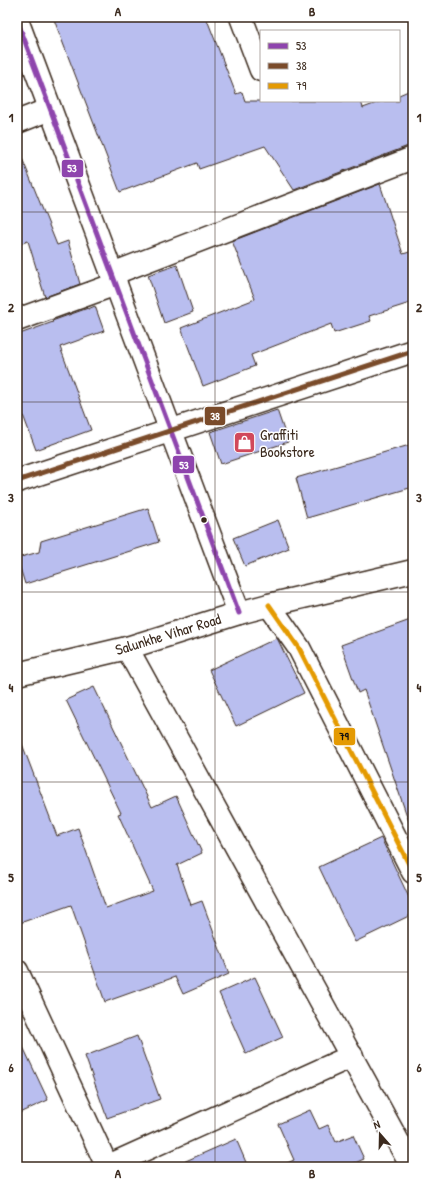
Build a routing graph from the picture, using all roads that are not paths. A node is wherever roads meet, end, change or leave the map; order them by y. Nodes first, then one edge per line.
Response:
1 (241, 17) edge
2 (17, 20) edge
3 (260, 67) edge
4 (50, 109) junction
5 (17, 122) edge
6 (413, 158) edge
7 (114, 279) junction
8 (17, 320) edge
9 (413, 351) edge
10 (170, 430) junction
11 (17, 481) edge
12 (413, 571) edge
13 (269, 605) junction
14 (239, 613) junction
15 (127, 648) junction
16 (17, 674) edge
17 (406, 842) edge
18 (413, 872) edge
19 (17, 971) edge
20 (352, 1056) junction
21 (106, 1167) edge
22 (412, 1167) edge

1 - 3 street
2 - 4 street
4 - 5 street
4 - 7 street
6 - 7 street
7 - 8 street
7 - 10 street
9 - 10 street
10 - 11 street
10 - 14 street
12 - 13 street, Salunkhe Vihar Road
13 - 14 street, Salunkhe Vihar Road
13 - 17 street
14 - 15 street, Salunkhe Vihar Road
15 - 16 street, Salunkhe Vihar Road
15 - 20 street
17 - 18 street
19 - 21 street
20 - 21 street
20 - 22 street

